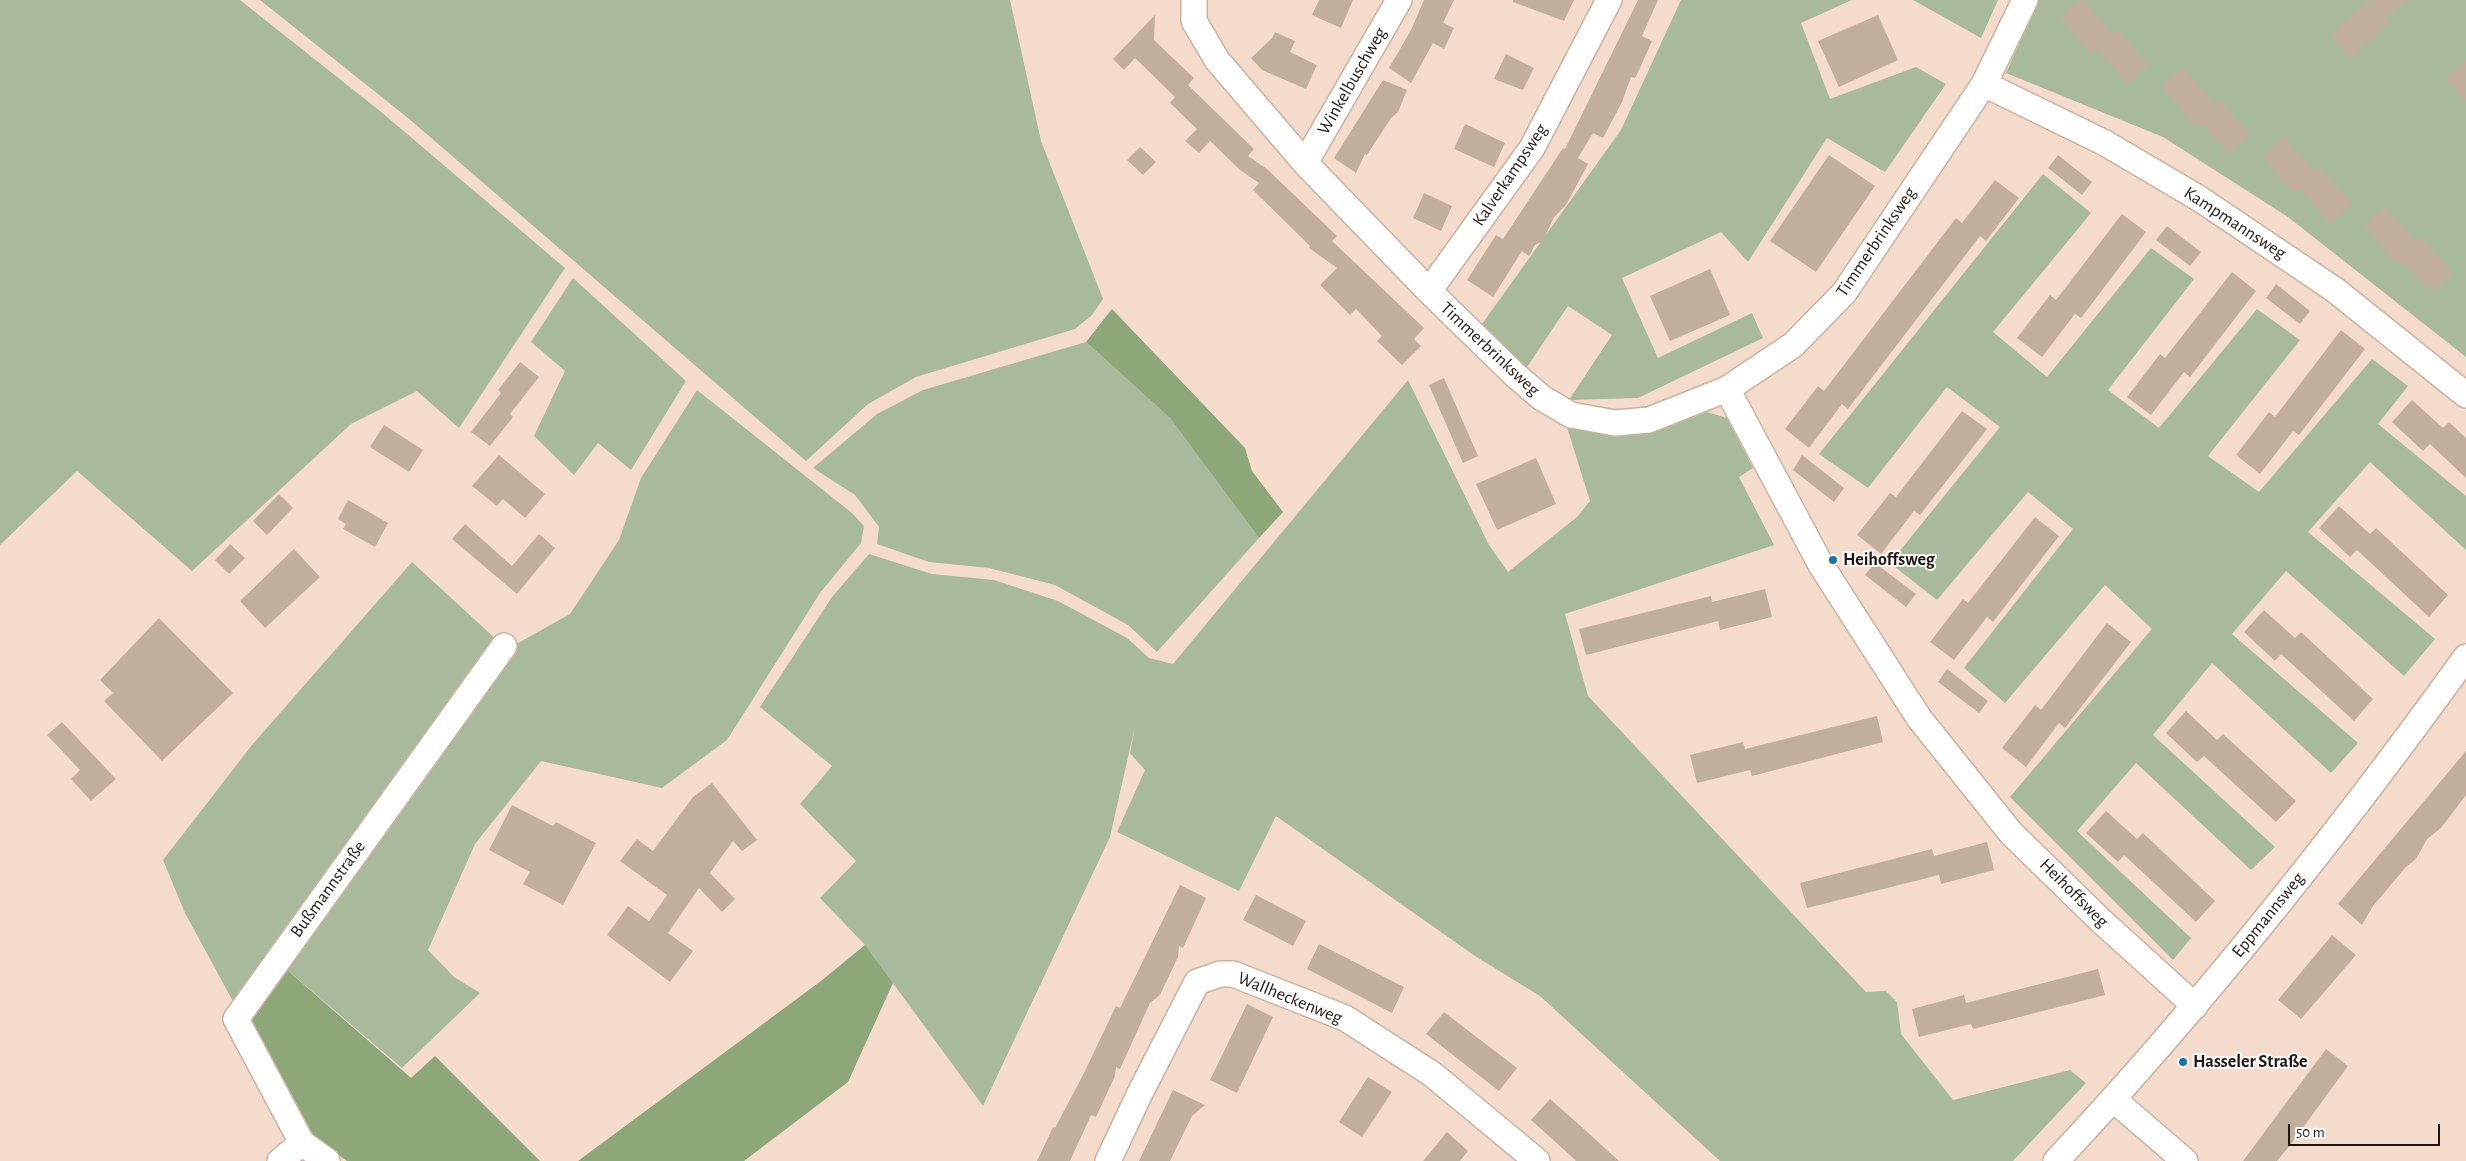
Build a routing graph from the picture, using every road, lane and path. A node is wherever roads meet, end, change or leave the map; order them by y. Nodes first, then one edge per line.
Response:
1 (1194, 0) edge
2 (1399, 0) edge
3 (1609, 0) edge
4 (2025, 0) edge
5 (1984, 84) junction
6 (1305, 162) junction
7 (1429, 292) junction
8 (1727, 389) junction
9 (2466, 395) edge
10 (504, 646) dead end
11 (2466, 658) edge
12 (2195, 1006) junction
13 (2113, 1099) junction
14 (302, 1143) junction
15 (280, 1161) edge
16 (327, 1161) edge
17 (1108, 1161) edge
18 (1537, 1161) edge
19 (2056, 1161) edge
20 (2185, 1161) edge

1 - 6 street, Timmerbrinksweg
2 - 6 street, Winkelbuschweg
3 - 7 street, Kalverkampsweg
4 - 5 street, Timmerbrinksweg
5 - 8 street, Timmerbrinksweg
5 - 9 street, Kampmannsweg
6 - 7 street, Timmerbrinksweg
7 - 8 street, Timmerbrinksweg
8 - 12 street, Heihoffsweg
10 - 14 street, Bußmannstraße
11 - 12 street, Eppmannsweg
12 - 13 street, Eppmannsweg
13 - 19 street, Eppmannsweg
13 - 20 street
14 - 15 street
14 - 16 street, Bußmannstraße
17 - 18 street, Wallheckenweg

